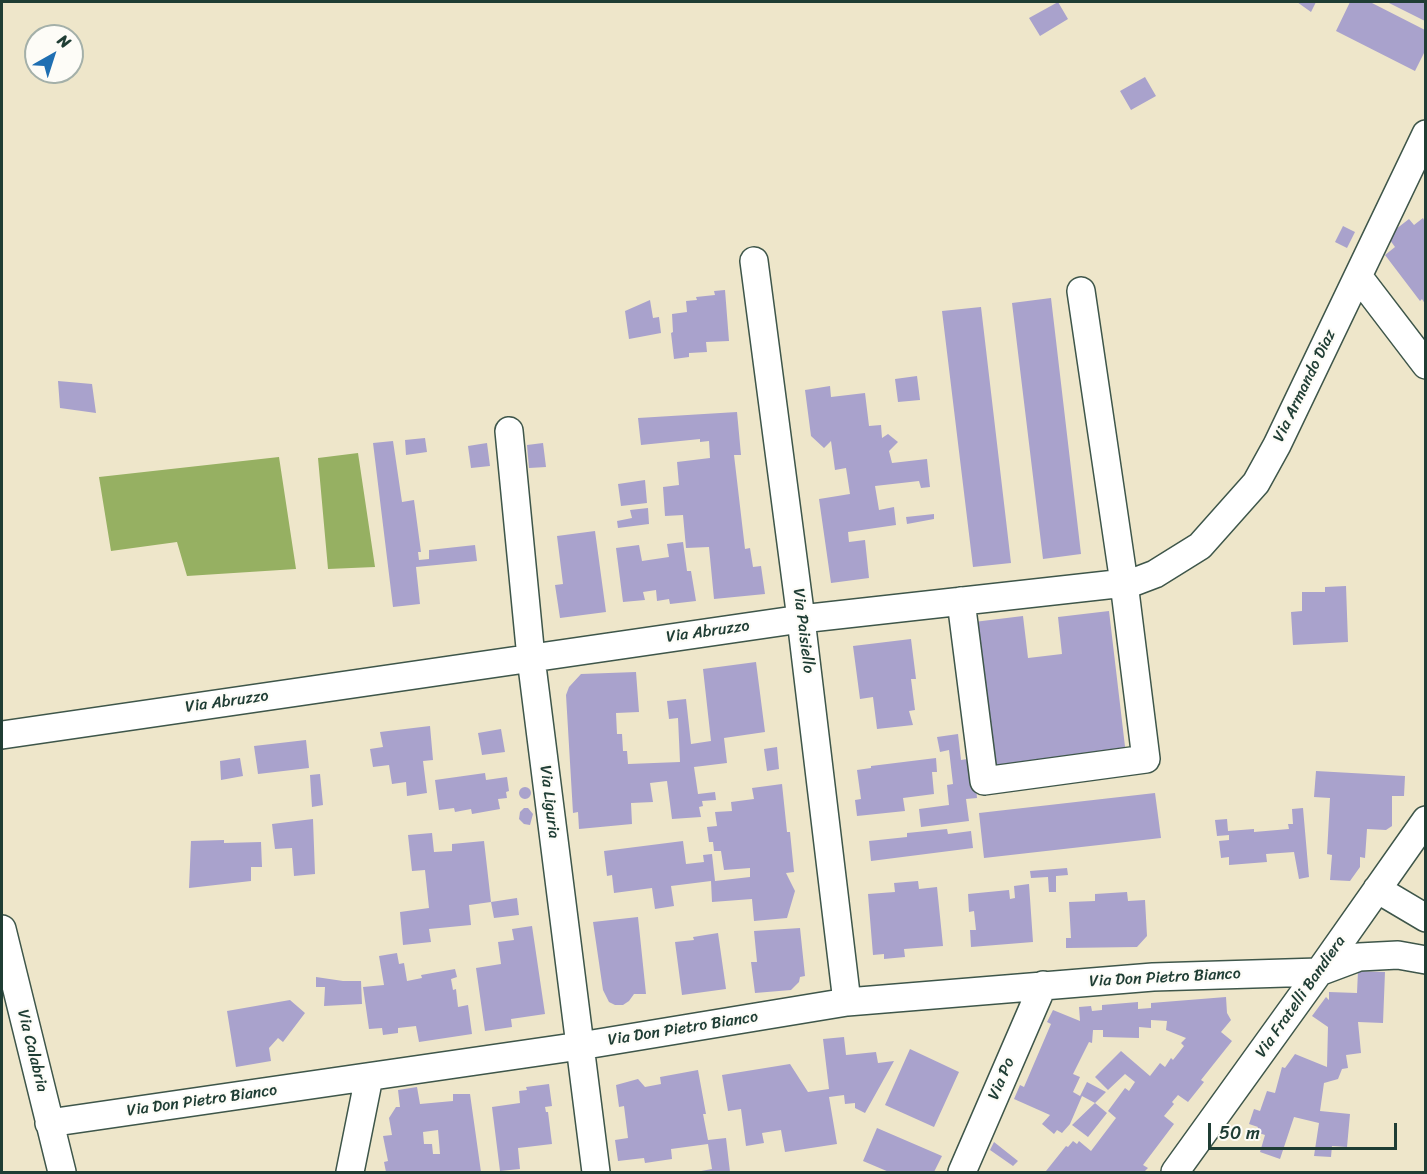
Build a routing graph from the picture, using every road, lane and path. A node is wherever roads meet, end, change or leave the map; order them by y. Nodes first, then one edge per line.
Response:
1 (1425, 134) edge
2 (754, 261) dead end
3 (1358, 276) junction
4 (1081, 291) dead end
5 (1425, 365) edge
6 (509, 431) dead end
7 (1124, 583) junction
8 (961, 601) junction
9 (801, 619) junction
10 (531, 658) junction
11 (2, 735) edge
12 (1425, 820) edge
13 (1377, 889) junction
14 (1425, 918) edge
15 (2, 929) edge
16 (1425, 960) edge
17 (1319, 972) junction
18 (1043, 985) junction
19 (847, 1002) junction
20 (580, 1046) junction
21 (369, 1077) junction
22 (50, 1123) junction
23 (62, 1173) edge
24 (350, 1173) edge
25 (596, 1173) edge
26 (962, 1173) edge
27 (1175, 1173) edge

1 - 3 street, Via Armando Diaz
2 - 9 street, Via Paisiello
3 - 5 street
3 - 7 street, Via Armando Diaz
4 - 7 street
6 - 10 street, Via Liguria
7 - 8 street, Via Abruzzo
7 - 8 street
8 - 9 street, Via Abruzzo
9 - 10 street, Via Abruzzo
9 - 19 street, Via Paisiello
10 - 11 street, Via Abruzzo
10 - 20 street, Via Liguria
12 - 13 street, Via Fratelli Bandiera
13 - 14 street
13 - 17 street, Via Fratelli Bandiera
15 - 22 street, Via Calabria
16 - 17 street
17 - 18 street, Via Don Pietro Bianco
17 - 27 street, Via Fratelli Bandiera
18 - 19 street, Via Don Pietro Bianco
18 - 26 street, Via Po
19 - 20 street, Via Don Pietro Bianco
20 - 21 street, Via Don Pietro Bianco
20 - 25 street, Via Liguria
21 - 22 street, Via Don Pietro Bianco
21 - 24 street
22 - 23 street, Via Calabria

